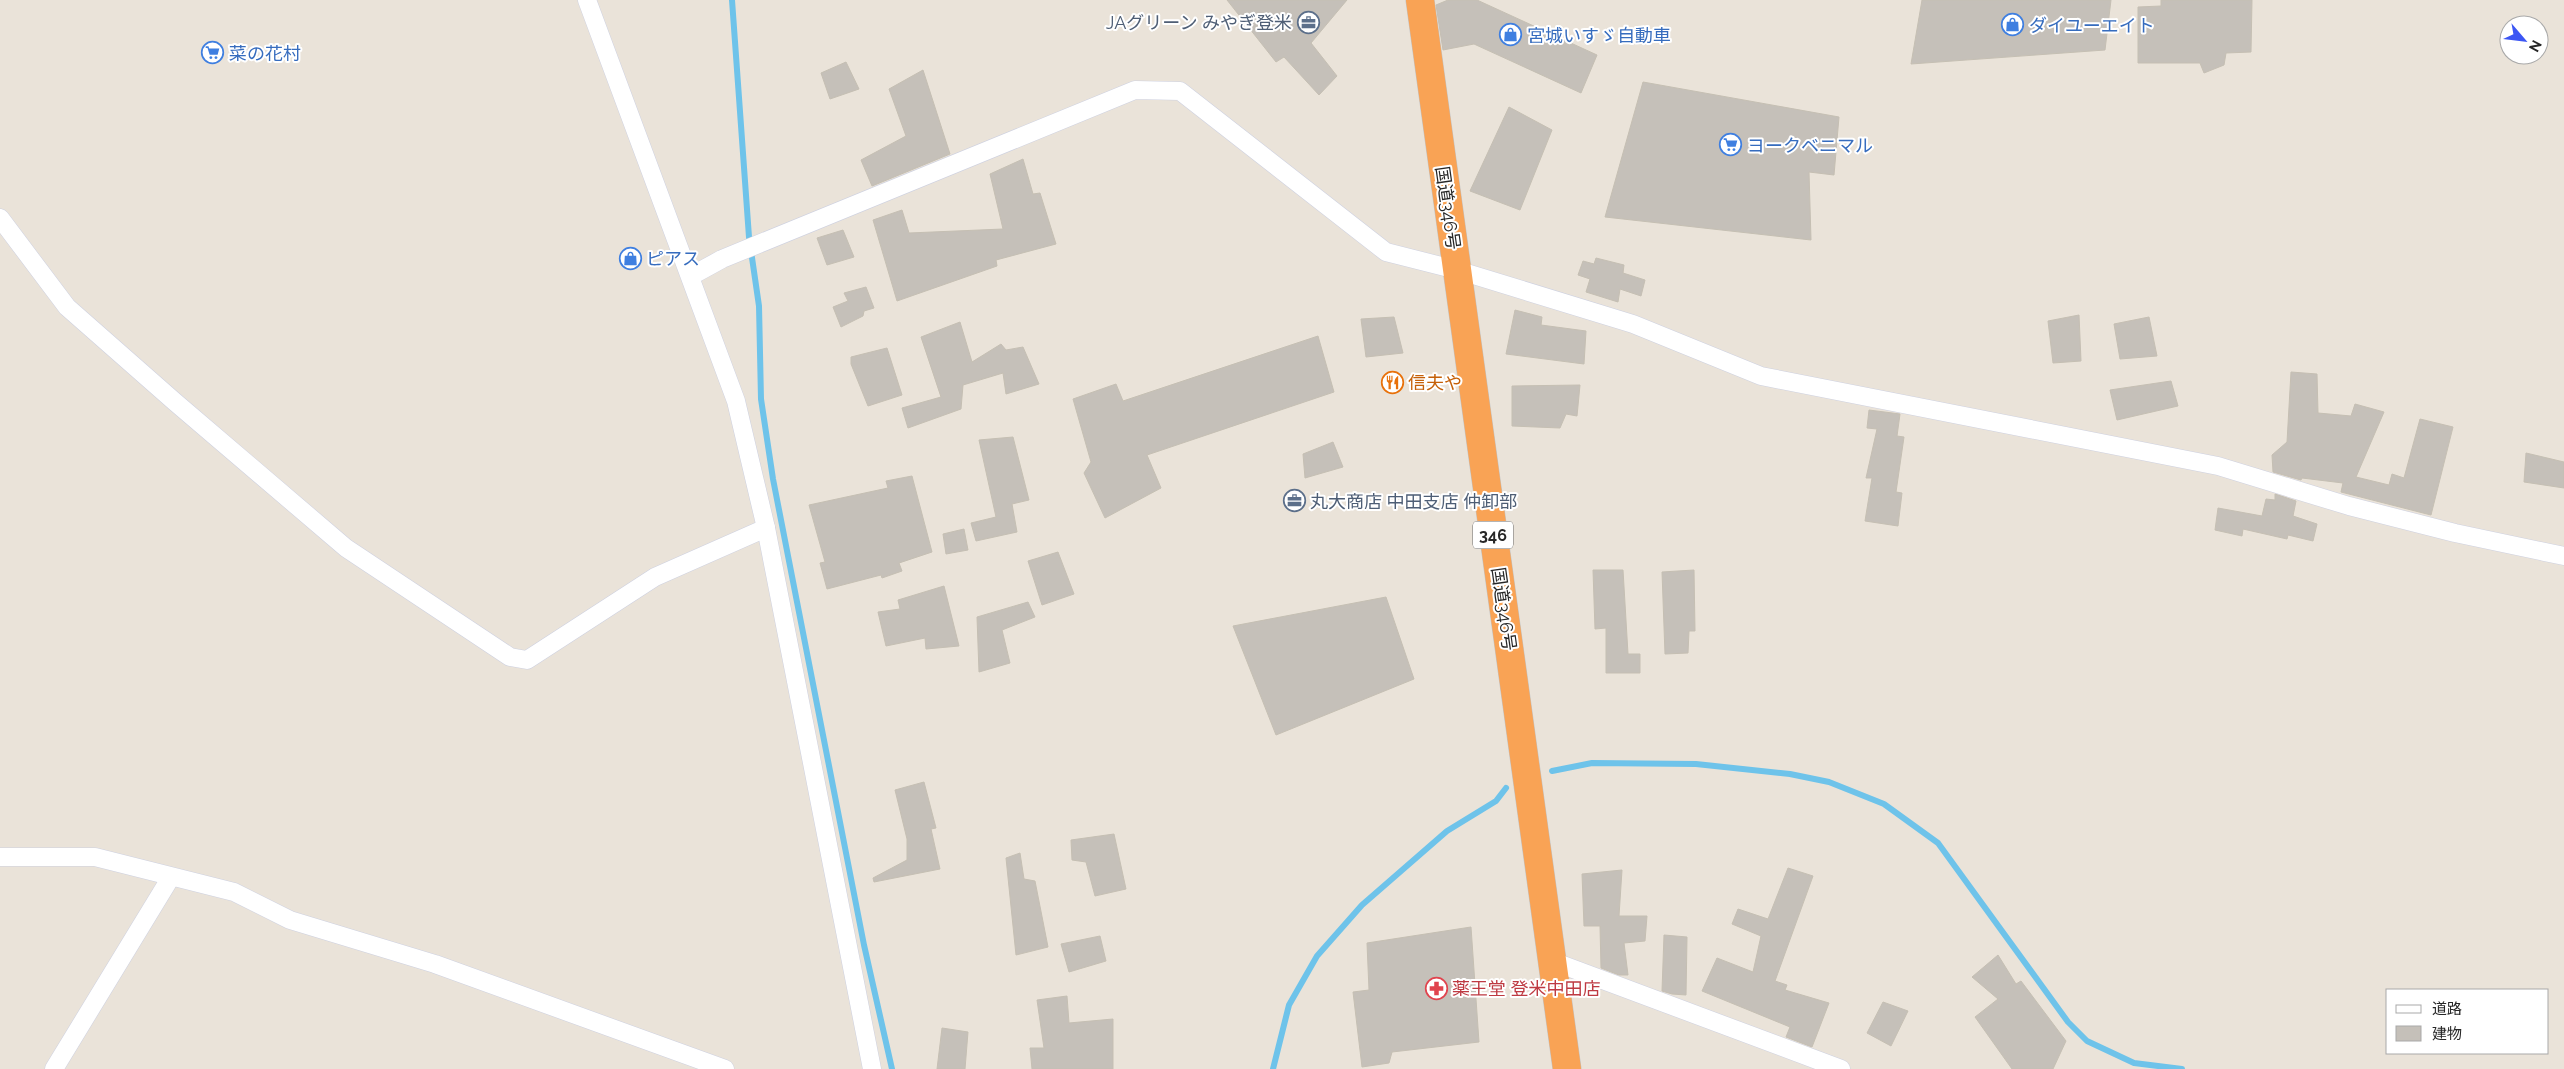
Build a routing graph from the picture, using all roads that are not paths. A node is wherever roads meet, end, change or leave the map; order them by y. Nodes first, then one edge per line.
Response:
1 (587, 0) edge
2 (1420, 0) edge
3 (0, 218) edge
4 (1457, 270) junction
5 (691, 276) junction
6 (766, 528) junction
7 (2564, 556) edge
8 (0, 857) edge
9 (171, 876) junction
10 (1552, 962) junction
11 (54, 1069) edge
12 (725, 1069) edge
13 (872, 1069) edge
14 (1567, 1069) edge
15 (1842, 1069) edge

1 - 5 street
2 - 4 highway, 国道346号 / 346
3 - 6 street
4 - 5 street
4 - 7 street
4 - 10 highway, 国道346号 / 346
5 - 6 street
6 - 13 street
8 - 9 street
9 - 11 street
9 - 12 street
10 - 14 highway, 国道346号 / 346
10 - 15 street

